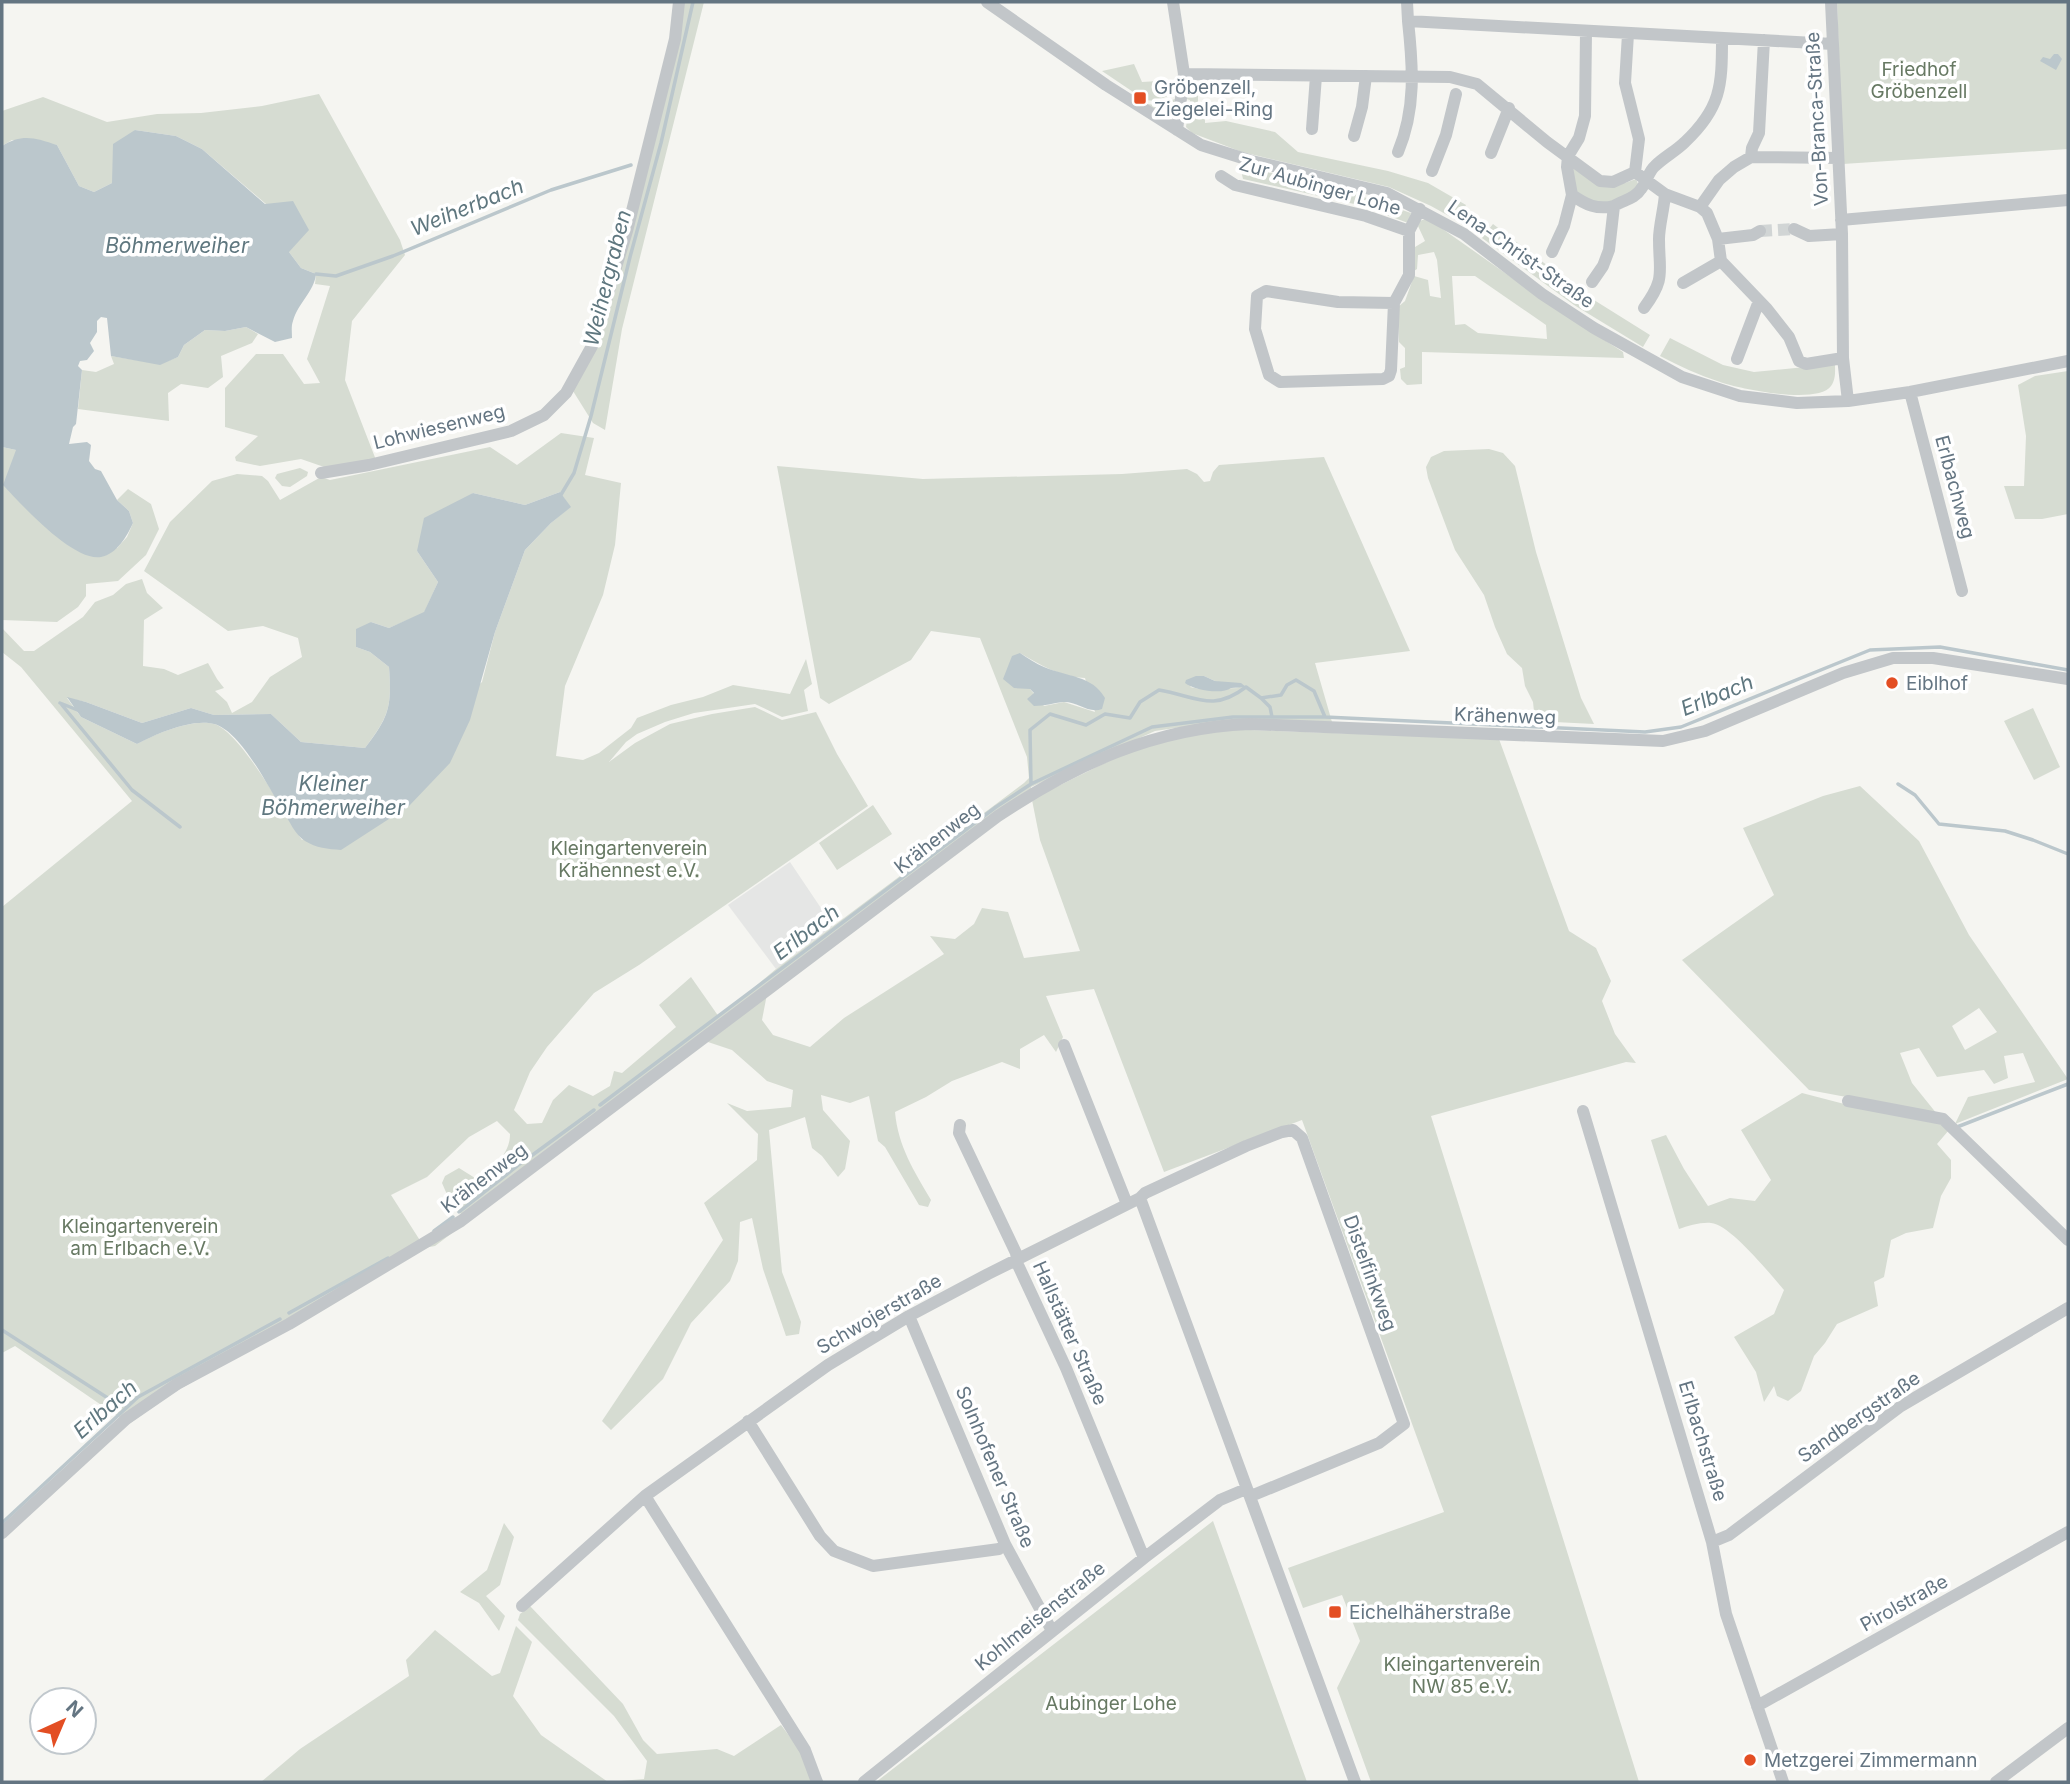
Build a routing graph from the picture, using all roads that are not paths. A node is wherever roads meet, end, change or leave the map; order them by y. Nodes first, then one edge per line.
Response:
1 (679, 2) edge
2 (987, 2) edge
3 (1173, 2) edge
4 (1407, 2) edge
5 (1831, 2) edge
6 (1408, 21) junction
7 (1586, 32) junction
8 (1628, 34) junction
9 (1722, 38) junction
10 (1764, 40) junction
11 (1833, 44) junction
12 (1184, 74) junction
13 (1316, 76) junction
14 (1366, 76) junction
15 (1413, 77) junction
16 (1433, 77) junction
17 (1477, 84) junction
18 (1455, 94) junction
19 (1509, 108) junction
20 (1312, 129) dead end
21 (1177, 130) junction
22 (1354, 136) dead end
23 (1398, 152) dead end
24 (1491, 153) dead end
25 (1568, 156) junction
26 (1751, 157) junction
27 (1838, 158) junction
28 (1432, 171) dead end
29 (1635, 172) junction
30 (1221, 176) dead end
31 (1646, 180) junction
32 (1665, 194) junction
33 (1572, 195) junction
34 (2068, 200) edge
35 (1614, 206) junction
36 (1700, 207) junction
37 (1420, 209) junction
38 (1841, 220) junction
39 (1794, 229) tunnel mouth
40 (1409, 231) junction
41 (1760, 231) tunnel mouth
42 (1842, 234) junction
43 (1717, 239) junction
44 (1552, 253) dead end
45 (1721, 261) junction
46 (1592, 282) dead end
47 (1684, 284) dead end
48 (1759, 301) junction
49 (1394, 303) junction
50 (1644, 308) dead end
51 (1843, 358) junction
52 (1737, 359) dead end
53 (2068, 361) edge
54 (1910, 392) junction
55 (1848, 401) junction
56 (321, 473) dead end
57 (1962, 591) dead end
58 (2068, 679) edge
59 (1064, 1045) dead end
60 (1848, 1101) dead end
61 (1583, 1111) dead end
62 (960, 1125) dead end
63 (1299, 1135) joint
64 (1140, 1198) junction
65 (1127, 1204) junction
66 (2068, 1240) edge
67 (1017, 1258) junction
68 (2068, 1308) edge
69 (909, 1316) junction
70 (748, 1421) junction
71 (1404, 1424) joint
72 (1249, 1493) junction
73 (645, 1496) junction
74 (2068, 1532) edge
75 (2, 1534) edge
76 (1712, 1542) junction
77 (1006, 1544) junction
78 (1144, 1558) junction
79 (522, 1606) dead end
80 (1052, 1630) junction
81 (1757, 1706) junction
82 (2068, 1728) edge
83 (817, 1782) edge
84 (864, 1782) edge
85 (1354, 1782) edge
86 (1783, 1782) edge
87 (1996, 1782) edge

1 - 56 street, Lohwiesenweg
2 - 21 street, Lena-Christ-Straße
3 - 12 street
4 - 6 street
5 - 11 street, Von-Branca-Straße
6 - 7 street
6 - 15 street
7 - 8 street
7 - 25 street
8 - 9 street
8 - 29 street
9 - 10 street
9 - 31 street
10 - 11 street
10 - 26 street
11 - 27 street, Von-Branca-Straße
12 - 13 street
12 - 21 street
13 - 14 street
13 - 20 street
14 - 15 street
14 - 22 street
15 - 16 street
15 - 23 street
16 - 17 street
16 - 18 street
17 - 18 street
17 - 19 street
18 - 28 street
19 - 24 street
19 - 25 street
21 - 37 street, Lena-Christ-Straße
25 - 29 street
25 - 33 street, Lena-Christ-Straße
26 - 27 street
26 - 36 street
27 - 38 street, Von-Branca-Straße
29 - 31 street
30 - 40 street, Zur Aubinger Lohe
31 - 32 street
31 - 35 street
32 - 36 street
32 - 50 street
33 - 35 street
33 - 44 street, Lena-Christ-Straße
34 - 38 street
35 - 46 street, Lena-Christ-Straße
36 - 43 street
37 - 40 street
37 - 55 street, Lena-Christ-Straße
38 - 42 street, Von-Branca-Straße
39 - 42 street, Von-Branca-Straße
40 - 49 street
41 - 43 street
42 - 51 street, Von-Branca-Straße
43 - 45 street
45 - 47 street
45 - 48 street
48 - 51 street
48 - 52 street
49 - 49 street
51 - 55 street, Von-Branca-Straße
53 - 54 street, Lena-Christ-Straße
54 - 55 street, Lena-Christ-Straße
54 - 57 street, Erlbachweg
58 - 75 street, Krähenweg
59 - 65 street
60 - 66 street
61 - 76 street, Erlbachstraße
62 - 67 street, Hallstätter Straße
63 - 64 street, Schwojerstraße
63 - 71 street, Distelfinkweg
64 - 65 street, Schwojerstraße
64 - 72 street
65 - 67 street, Schwojerstraße
67 - 69 street, Schwojerstraße
67 - 78 street, Hallstätter Straße
68 - 76 street, Sandbergstraße
69 - 70 street, Schwojerstraße
69 - 77 street, Solnhofener Straße
70 - 73 street, Schwojerstraße
70 - 77 street
71 - 72 street, Kohlmeisenstraße
72 - 78 street, Kohlmeisenstraße
72 - 85 street
73 - 79 street, Schwojerstraße
73 - 83 street
74 - 81 street, Pirolstraße
76 - 81 street, Erlbachstraße
77 - 80 street, Solnhofener Straße
78 - 80 street, Kohlmeisenstraße
80 - 84 street, Kohlmeisenstraße
81 - 86 street, Erlbachstraße
82 - 87 street

